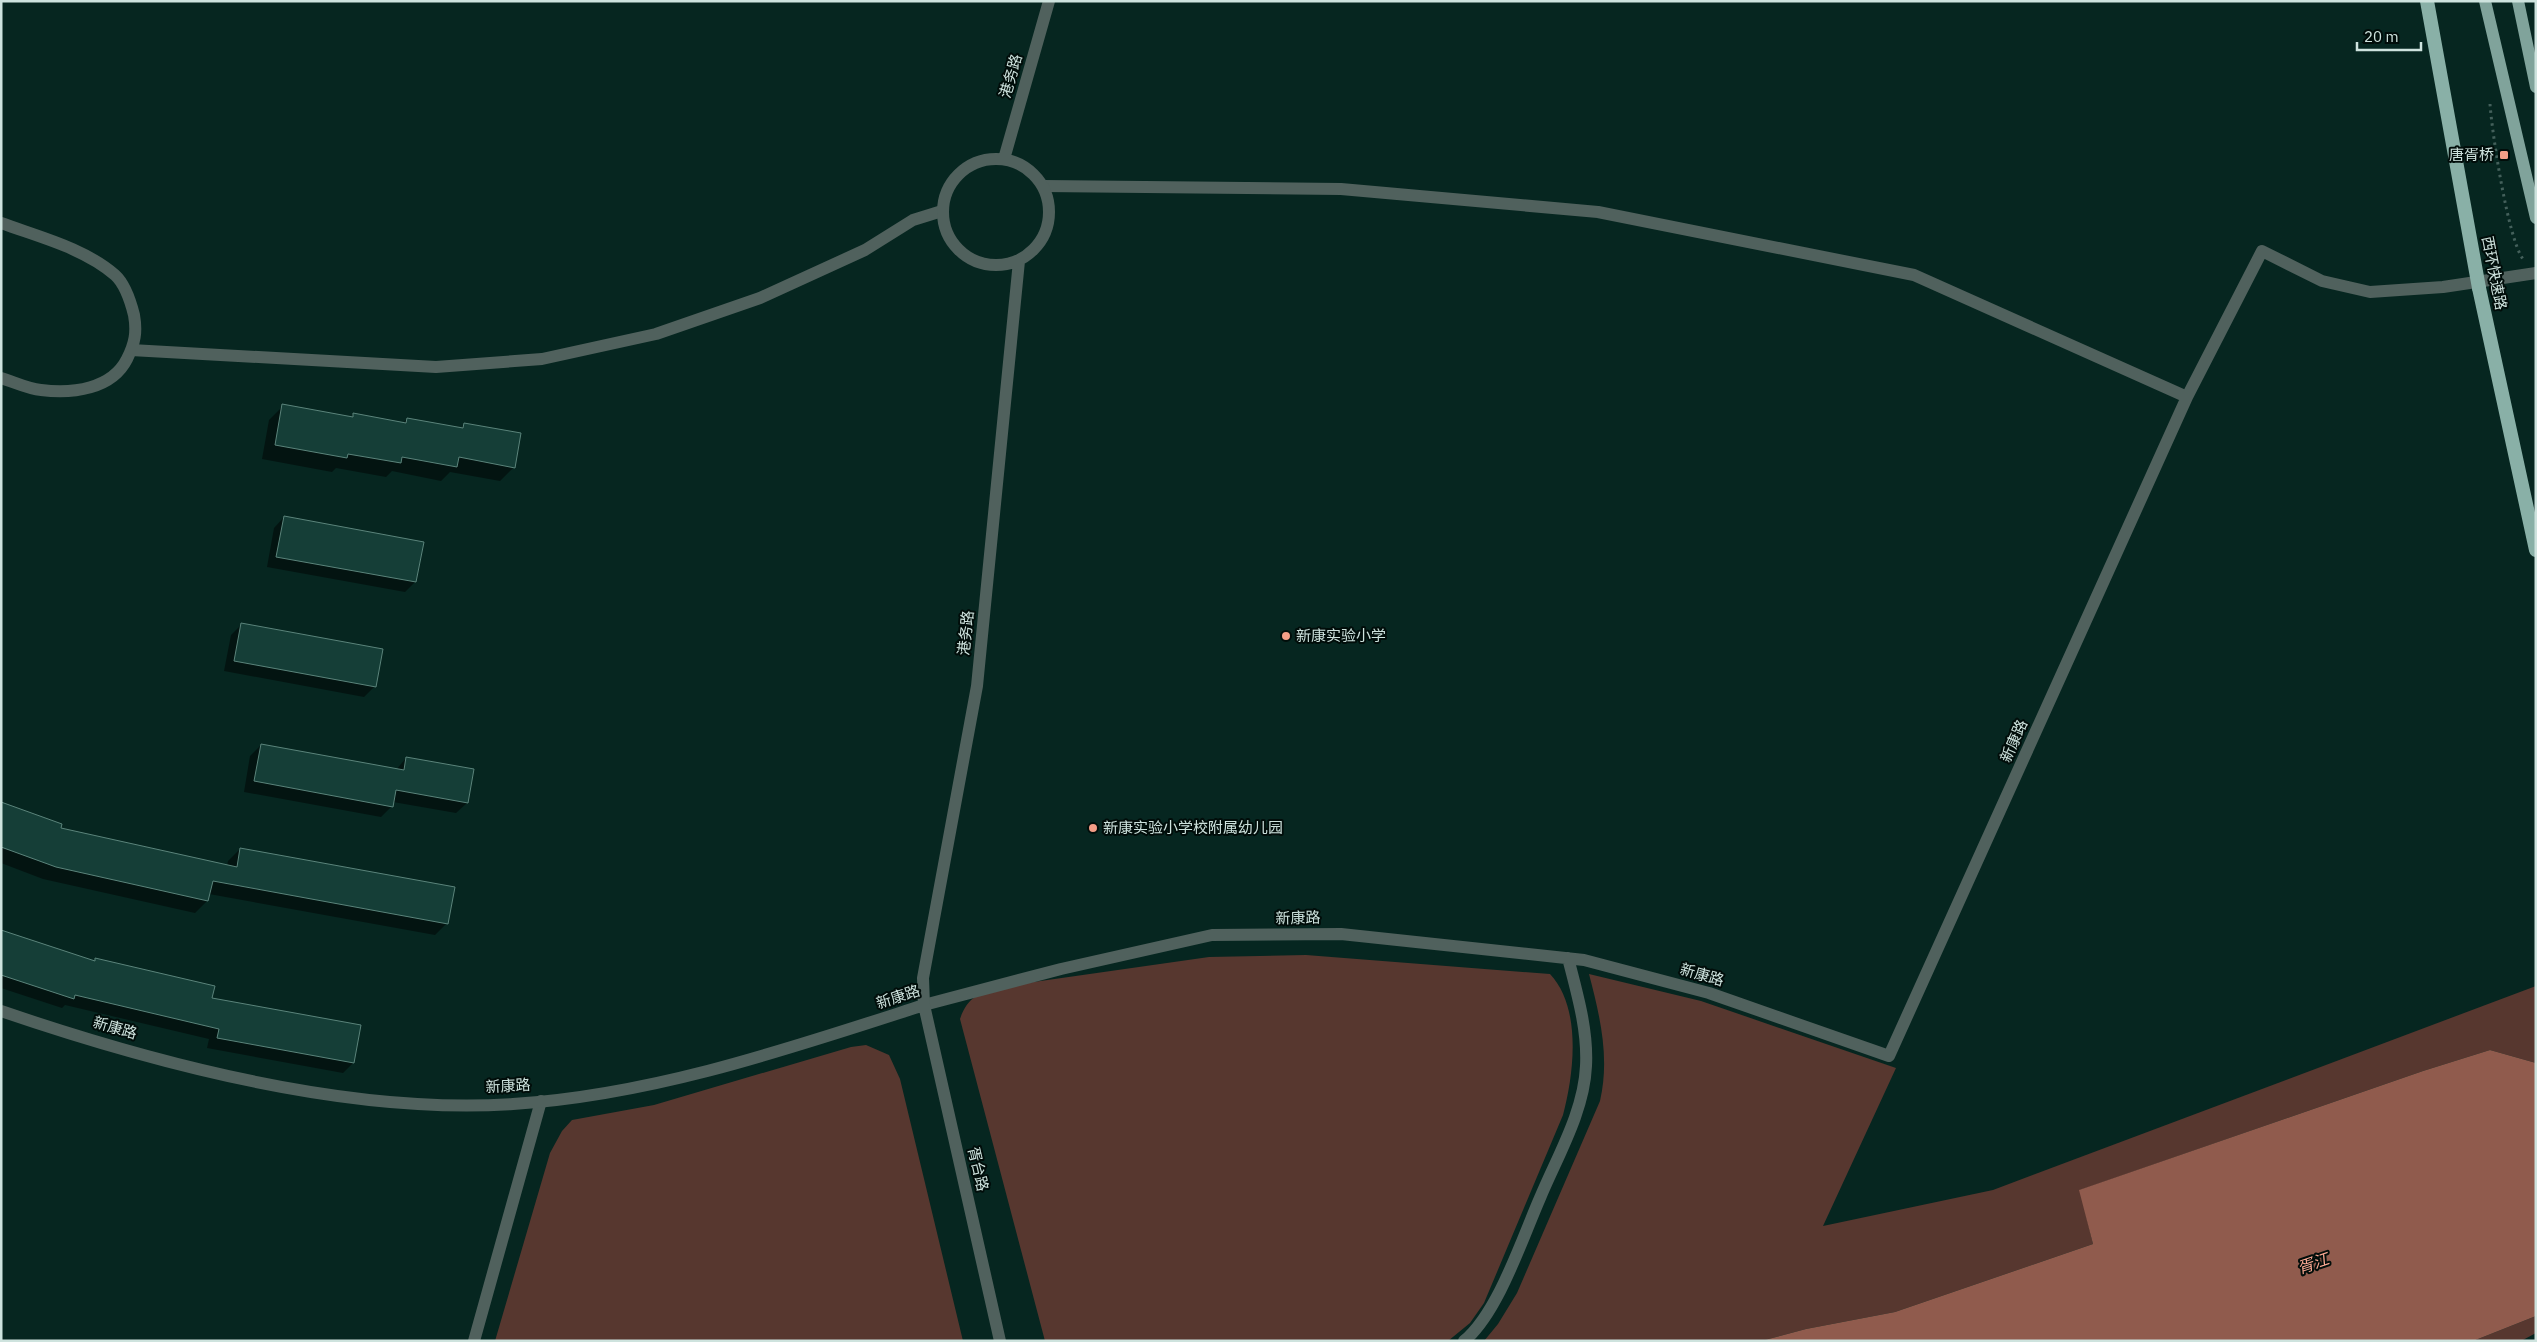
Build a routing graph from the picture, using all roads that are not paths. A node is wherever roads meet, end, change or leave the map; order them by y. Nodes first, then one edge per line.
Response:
1 (1049, 1) edge
2 (2427, 1) edge
3 (2485, 1) edge
4 (2518, 1) edge
5 (2536, 87) edge
6 (1004, 159) junction
7 (1042, 186) junction
8 (942, 211) junction
9 (2536, 218) edge
10 (1, 223) edge
11 (1019, 261) junction
12 (2536, 273) edge
13 (132, 350) junction
14 (1, 378) edge
15 (2187, 397) junction
16 (2536, 550) edge
17 (1568, 958) junction
18 (924, 1005) junction
19 (1, 1010) edge
20 (541, 1101) junction
21 (474, 1341) edge
22 (1000, 1341) edge
23 (1464, 1341) edge

1 - 6 street, 港务路
2 - 16 highway, 西环快速路, bridge
3 - 9 main road
4 - 5 main road
6 - 7 street
6 - 8 street
7 - 11 street
7 - 15 street
8 - 11 street
8 - 13 street
10 - 13 street
11 - 18 street, 港务路
12 - 15 street
13 - 14 street
15 - 17 street, 新康路
17 - 18 street, 新康路
17 - 23 street
18 - 20 street, 新康路
18 - 22 street, 胥台路
19 - 20 street, 新康路
20 - 21 street

